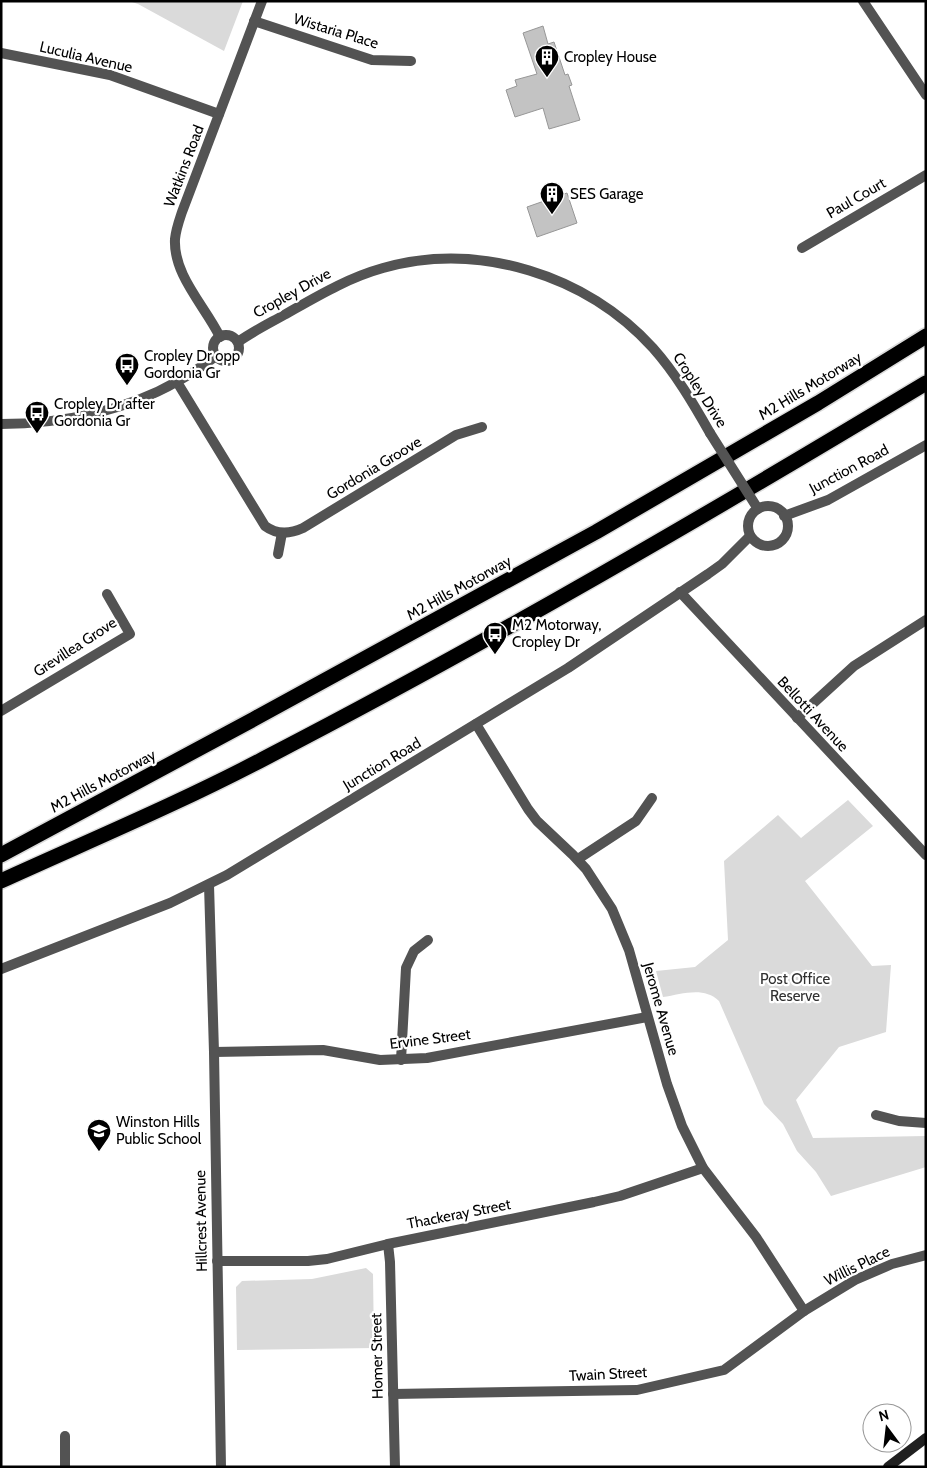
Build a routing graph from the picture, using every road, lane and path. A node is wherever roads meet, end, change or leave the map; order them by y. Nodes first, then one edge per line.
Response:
1 (262, 1) edge
2 (864, 1) edge
3 (254, 21) junction
4 (1, 53) edge
5 (411, 61) dead end
6 (926, 95) edge
7 (219, 114) junction
8 (926, 175) edge
9 (802, 248) dead end
10 (926, 336) edge
11 (220, 337) junction
12 (238, 342) junction
13 (216, 356) junction
14 (177, 382) junction
15 (926, 383) edge
16 (1, 424) edge
17 (482, 426) dead end
18 (926, 445) edge
19 (758, 509) junction
20 (784, 516) junction
21 (282, 533) junction
22 (750, 536) junction
23 (278, 554) dead end
24 (680, 592) junction
25 (107, 594) dead end
26 (926, 620) edge
27 (2, 710) edge
28 (797, 718) junction
29 (476, 724) junction
30 (652, 798) dead end
31 (1, 855) edge
32 (926, 855) edge
33 (578, 859) junction
34 (1, 881) edge
35 (209, 885) junction
36 (428, 940) dead end
37 (1, 969) edge
38 (647, 1017) junction
39 (214, 1052) junction
40 (400, 1060) junction
41 (876, 1115) dead end
42 (926, 1122) edge
43 (703, 1168) junction
44 (388, 1244) junction
45 (926, 1255) edge
46 (217, 1261) junction
47 (804, 1311) junction
48 (393, 1394) junction
49 (65, 1436) dead end
50 (926, 1438) edge
51 (65, 1467) edge
52 (221, 1467) edge
53 (395, 1467) edge
54 (888, 1467) edge

1 - 3 street, Watkins Road
2 - 6 street
3 - 5 street, Wistaria Place
3 - 7 street, Watkins Road
4 - 7 street, Luculia Avenue
7 - 11 street, Watkins Road
8 - 9 street, Paul Court
10 - 31 highway, M2 Hills Motorway
11 - 12 street
11 - 13 street
12 - 13 street
12 - 19 street, Cropley Drive, bridge
13 - 14 street
14 - 16 street
14 - 21 street
15 - 34 highway
17 - 21 street, Gordonia Groove
18 - 20 street, Junction Road
19 - 20 street
19 - 22 street
20 - 22 street
21 - 23 street
22 - 24 street, Junction Road
24 - 28 street, Bellotti Avenue
24 - 29 street, Junction Road
25 - 27 street, Grevillea Grove
26 - 28 street
28 - 32 street, Bellotti Avenue
29 - 33 street, Jerome Avenue
29 - 35 street, Junction Road
30 - 33 street
33 - 38 street, Jerome Avenue
35 - 37 street, Junction Road
35 - 39 street, Hillcrest Avenue
36 - 40 street
38 - 40 street, Ervine Street
38 - 43 street, Jerome Avenue
39 - 40 street, Ervine Street
39 - 46 street, Hillcrest Avenue
41 - 42 street
43 - 44 street, Thackeray Street
43 - 47 street, Jerome Avenue
44 - 46 street, Thackeray Street
44 - 48 street, Homer Street
45 - 47 street, Willis Place
46 - 52 street, Hillcrest Avenue
47 - 48 street, Twain Street
48 - 53 street, Homer Street
49 - 51 street
50 - 54 main road

